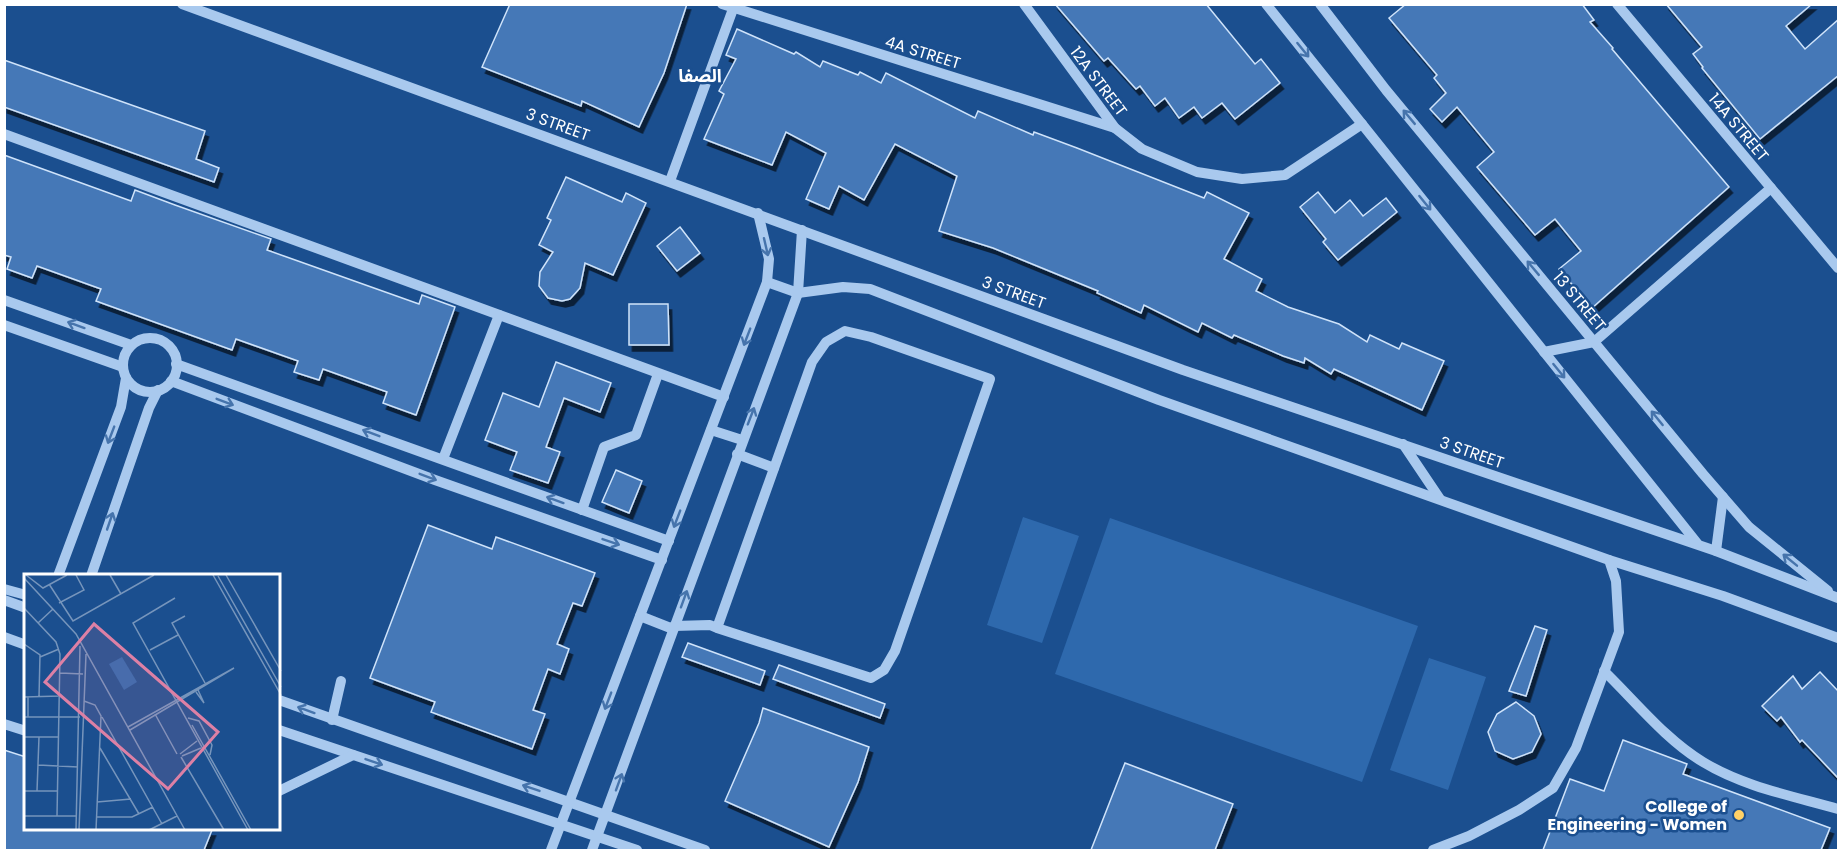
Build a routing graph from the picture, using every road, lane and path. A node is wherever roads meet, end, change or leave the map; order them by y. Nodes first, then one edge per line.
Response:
1 (182, 4) edge
2 (722, 4) edge
3 (1024, 4) edge
4 (1266, 4) edge
5 (1320, 4) edge
6 (1617, 4) edge
7 (734, 9) junction
8 (1362, 124) junction
9 (1115, 128) junction
10 (4, 134) edge
11 (670, 181) junction
12 (1771, 188) junction
13 (758, 213) junction
14 (802, 230) junction
15 (1839, 268) edge
16 (767, 282) junction
17 (798, 293) junction
18 (4, 300) edge
19 (499, 315) junction
20 (4, 325) edge
21 (1594, 342) junction
22 (131, 345) junction
23 (1544, 352) junction
24 (176, 364) junction
25 (123, 367) junction
26 (658, 374) junction
27 (126, 378) junction
28 (171, 381) junction
29 (158, 390) junction
30 (724, 398) junction
31 (711, 430) junction
32 (742, 440) junction
33 (1403, 444) junction
34 (737, 454) junction
35 (443, 459) junction
36 (774, 468) junction
37 (1723, 497) junction
38 (1440, 500) junction
39 (582, 510) junction
40 (669, 541) junction
41 (1698, 545) junction
42 (1716, 551) junction
43 (662, 560) junction
44 (1609, 560) junction
45 (59, 574) edge
46 (93, 574) edge
47 (4, 589) edge
48 (24, 594) edge
49 (1837, 597) edge
50 (4, 600) edge
51 (24, 607) edge
52 (640, 616) junction
53 (674, 628) junction
54 (717, 628) junction
55 (4, 638) edge
56 (1839, 638) edge
57 (24, 644) edge
58 (1604, 671) junction
59 (341, 681) dead end
60 (280, 700) edge
61 (332, 720) junction
62 (4, 724) edge
63 (24, 730) edge
64 (280, 730) edge
65 (353, 755) junction
66 (280, 791) edge
67 (569, 801) junction
68 (1839, 809) edge
69 (607, 815) junction
70 (561, 824) junction
71 (597, 837) junction
72 (551, 850) edge
73 (592, 850) edge
74 (637, 850) edge
75 (705, 850) edge
76 (1433, 850) edge

1 - 11 street, 3 STREET
2 - 7 street, 4A STREET
3 - 9 street, 12A STREET
4 -> 8 street
21 -> 5 street, 13 STREET
6 - 12 street, 14A STREET
7 - 9 street, 4A STREET
7 - 11 street
8 - 9 street, 12A STREET
8 -> 23 street
10 - 19 street
11 - 13 street, 3 STREET
12 - 15 street, 14A STREET
12 - 21 street
13 - 14 street, 3 STREET
13 -> 16 street
14 - 17 street
14 - 33 street, 3 STREET
16 - 17 street
16 -> 30 street
32 -> 17 street
17 - 38 street
22 -> 18 street
19 - 26 street
19 - 35 street
20 - 25 street
21 - 23 street
37 -> 21 street, 13 STREET
22 - 24 street
22 - 25 street
23 -> 41 street
24 - 28 street
35 -> 24 street
25 - 27 street
26 - 30 street
26 - 39 street
27 - 29 street
27 -> 45 street
28 - 29 street
28 -> 43 street
46 -> 29 street
30 - 31 street
31 - 32 street
31 -> 40 street
32 - 34 street
33 - 38 street
33 - 41 street, 3 STREET
34 - 36 street
53 -> 34 street
39 -> 35 street
36 - 54 street
36 - 54 street
37 - 42 street
49 -> 37 street, 13 STREET
38 - 44 street
39 - 40 street
40 - 43 street
41 - 42 street, 3 STREET
42 - 49 street, 3 STREET
43 - 52 street
44 - 56 street
44 - 58 street
47 - 48 street
50 - 51 street
52 - 53 street
52 -> 67 street
53 - 54 street
69 -> 53 street
55 - 57 street
58 - 68 street
58 - 76 street
59 - 61 street
61 -> 60 street
67 -> 61 street
62 - 63 street
64 - 65 street
65 - 66 street
65 -> 70 street
67 - 69 street
67 - 70 street
69 - 71 street
69 - 75 street
70 - 71 street
70 - 72 street
71 - 73 street
71 - 74 street

